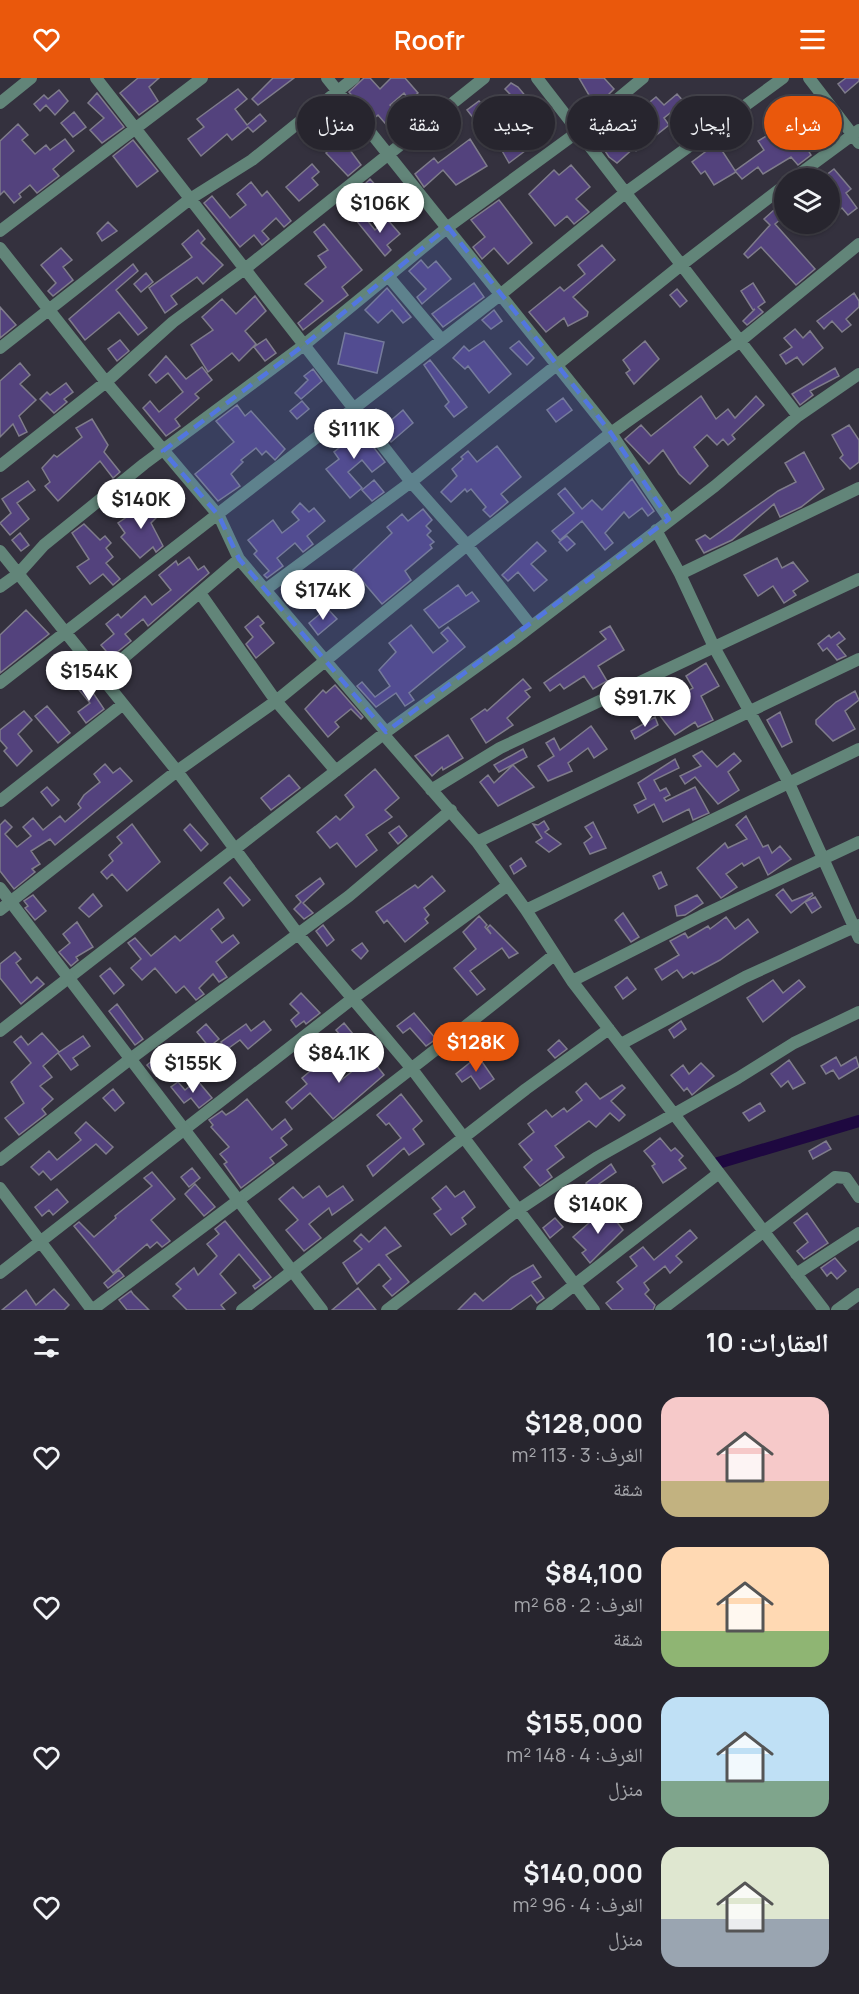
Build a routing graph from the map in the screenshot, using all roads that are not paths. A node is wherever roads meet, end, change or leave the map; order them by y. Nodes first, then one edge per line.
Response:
1 (32, 78) edge
2 (96, 78) edge
3 (202, 78) edge
4 (327, 78) edge
5 (354, 78) edge
6 (484, 78) edge
7 (537, 78) edge
8 (643, 78) edge
9 (783, 78) edge
10 (809, 78) edge
11 (337, 91) junction
12 (621, 96) edge
13 (0, 103) edge
14 (567, 116) edge
15 (136, 128) junction
16 (857, 136) edge
17 (567, 140) edge
18 (593, 150) edge
19 (390, 154) junction
20 (809, 168) edge
21 (625, 193) junction
22 (774, 194) edge
23 (190, 199) junction
24 (448, 227) junction
25 (0, 231) edge
26 (859, 244) edge
27 (0, 248) edge
28 (680, 266) junction
29 (246, 268) junction
30 (388, 276) junction
31 (500, 295) junction
32 (48, 310) junction
33 (442, 340) junction
34 (739, 342) junction
35 (304, 345) junction
36 (0, 348) edge
37 (555, 365) junction
38 (859, 374) edge
39 (106, 382) junction
40 (353, 409) junction
41 (798, 416) junction
42 (611, 434) junction
43 (163, 451) junction
44 (0, 466) edge
45 (411, 482) junction
46 (859, 488) edge
47 (219, 516) junction
48 (669, 519) junction
49 (656, 530) junction
50 (467, 545) junction
51 (0, 551) edge
52 (238, 559) junction
53 (18, 574) junction
54 (680, 574) junction
55 (859, 579) edge
56 (0, 587) edge
57 (265, 590) junction
58 (200, 593) junction
59 (531, 626) junction
60 (63, 632) junction
61 (714, 647) junction
62 (325, 659) junction
63 (859, 659) edge
64 (100, 678) junction
65 (0, 683) edge
66 (276, 701) junction
67 (122, 705) junction
68 (749, 710) junction
69 (385, 733) junction
70 (859, 749) edge
71 (177, 771) junction
72 (336, 771) junction
73 (788, 781) junction
74 (431, 790) junction
75 (0, 801) edge
76 (451, 810) junction
77 (477, 842) junction
78 (859, 842) edge
79 (235, 849) junction
80 (825, 858) junction
81 (508, 885) junction
82 (0, 888) edge
83 (11, 902) junction
84 (526, 909) junction
85 (0, 910) edge
86 (857, 930) edge
87 (298, 934) junction
88 (554, 955) junction
89 (69, 978) junction
90 (572, 981) junction
91 (352, 999) junction
92 (859, 1012) edge
93 (609, 1029) junction
94 (0, 1031) edge
95 (621, 1044) junction
96 (129, 1059) junction
97 (412, 1069) junction
98 (672, 1114) junction
99 (184, 1132) junction
100 (464, 1137) junction
101 (0, 1160) edge
102 (719, 1173) junction
103 (0, 1188) edge
104 (859, 1197) edge
105 (237, 1201) junction
106 (518, 1210) junction
107 (763, 1232) junction
108 (859, 1233) edge
109 (40, 1241) junction
110 (291, 1271) junction
111 (0, 1273) edge
112 (796, 1274) junction
113 (574, 1285) junction
114 (859, 1294) edge
115 (92, 1310) edge
116 (242, 1310) edge
117 (322, 1310) edge
118 (387, 1310) edge
119 (542, 1310) edge
120 (594, 1310) edge
121 (661, 1310) edge
122 (824, 1310) edge
123 (837, 1310) edge

1 - 13 street
2 - 15 street
3 - 15 street
4 - 11 street
5 - 11 street
6 - 19 street
7 - 14 street
8 - 12 street
9 - 21 street
10 - 16 street
11 - 19 street
11 - 23 street
15 - 23 street
15 - 25 street
16 - 20 street
17 - 24 street
18 - 21 street
19 - 24 street
19 - 29 street
21 - 28 street
21 - 31 street
22 - 28 street
23 - 29 street
23 - 32 street
24 - 30 street
24 - 31 street
26 - 34 street
27 - 32 street
28 - 34 street
28 - 37 street
29 - 35 street
29 - 39 street
30 - 33 street
30 - 35 street
31 - 33 street
31 - 37 street
32 - 36 street
32 - 39 street
33 - 40 street
34 - 41 street
34 - 42 street
35 - 40 street
35 - 43 street
37 - 42 street
37 - 45 street
38 - 41 street
39 - 43 street
39 - 44 street
40 - 45 street
40 - 47 street
41 - 48 street
42 - 48 street
42 - 50 street
43 - 47 street
43 - 53 street
45 - 50 street
45 - 57 street
46 - 54 street
47 - 52 street
47 - 60 street
48 - 49 street
49 - 54 street
49 - 59 street
50 - 59 street
50 - 62 street
51 - 53 street
52 - 57 street
52 - 58 street
53 - 56 street
53 - 60 street
54 - 61 street
55 - 61 street
57 - 62 street
58 - 64 street
58 - 66 street
59 - 69 street
60 - 64 street
60 - 65 street
61 - 68 street
61 - 74 street
62 - 66 street
62 - 69 street
63 - 68 street
64 - 67 street
66 - 71 street
66 - 72 street
67 - 71 street
67 - 75 street
68 - 73 street
68 - 77 street
69 - 72 street
69 - 74 street
70 - 73 street
71 - 79 street
71 - 83 street
72 - 79 street
73 - 80 street
73 - 84 street
74 - 76 street
76 - 77 street
76 - 87 street
77 - 81 street
78 - 80 street
79 - 87 street
79 - 89 street
80 - 86 street
80 - 90 street
81 - 84 street
81 - 91 street
82 - 83 street
83 - 85 street
83 - 89 street
84 - 88 street
86 - 95 street
87 - 91 street
87 - 96 street
88 - 90 street
88 - 97 street
89 - 94 street
89 - 96 street
90 - 93 street
91 - 97 street
91 - 99 street
92 - 98 street
93 - 95 street
93 - 100 street
95 - 98 street
96 - 99 street
96 - 101 street
97 - 100 street
97 - 105 street
98 - 102 street
98 - 106 street
99 - 105 street
99 - 109 street
100 - 106 street
100 - 110 street
102 - 107 street
102 - 113 street
103 - 109 street
104 - 107 street
105 - 110 street
105 - 115 street
106 - 113 street
106 - 118 street
107 - 112 street
107 - 121 street
108 - 112 street
109 - 111 street
109 - 115 street
110 - 116 street
110 - 117 street
112 - 122 street
113 - 119 street
113 - 120 street
114 - 123 street

